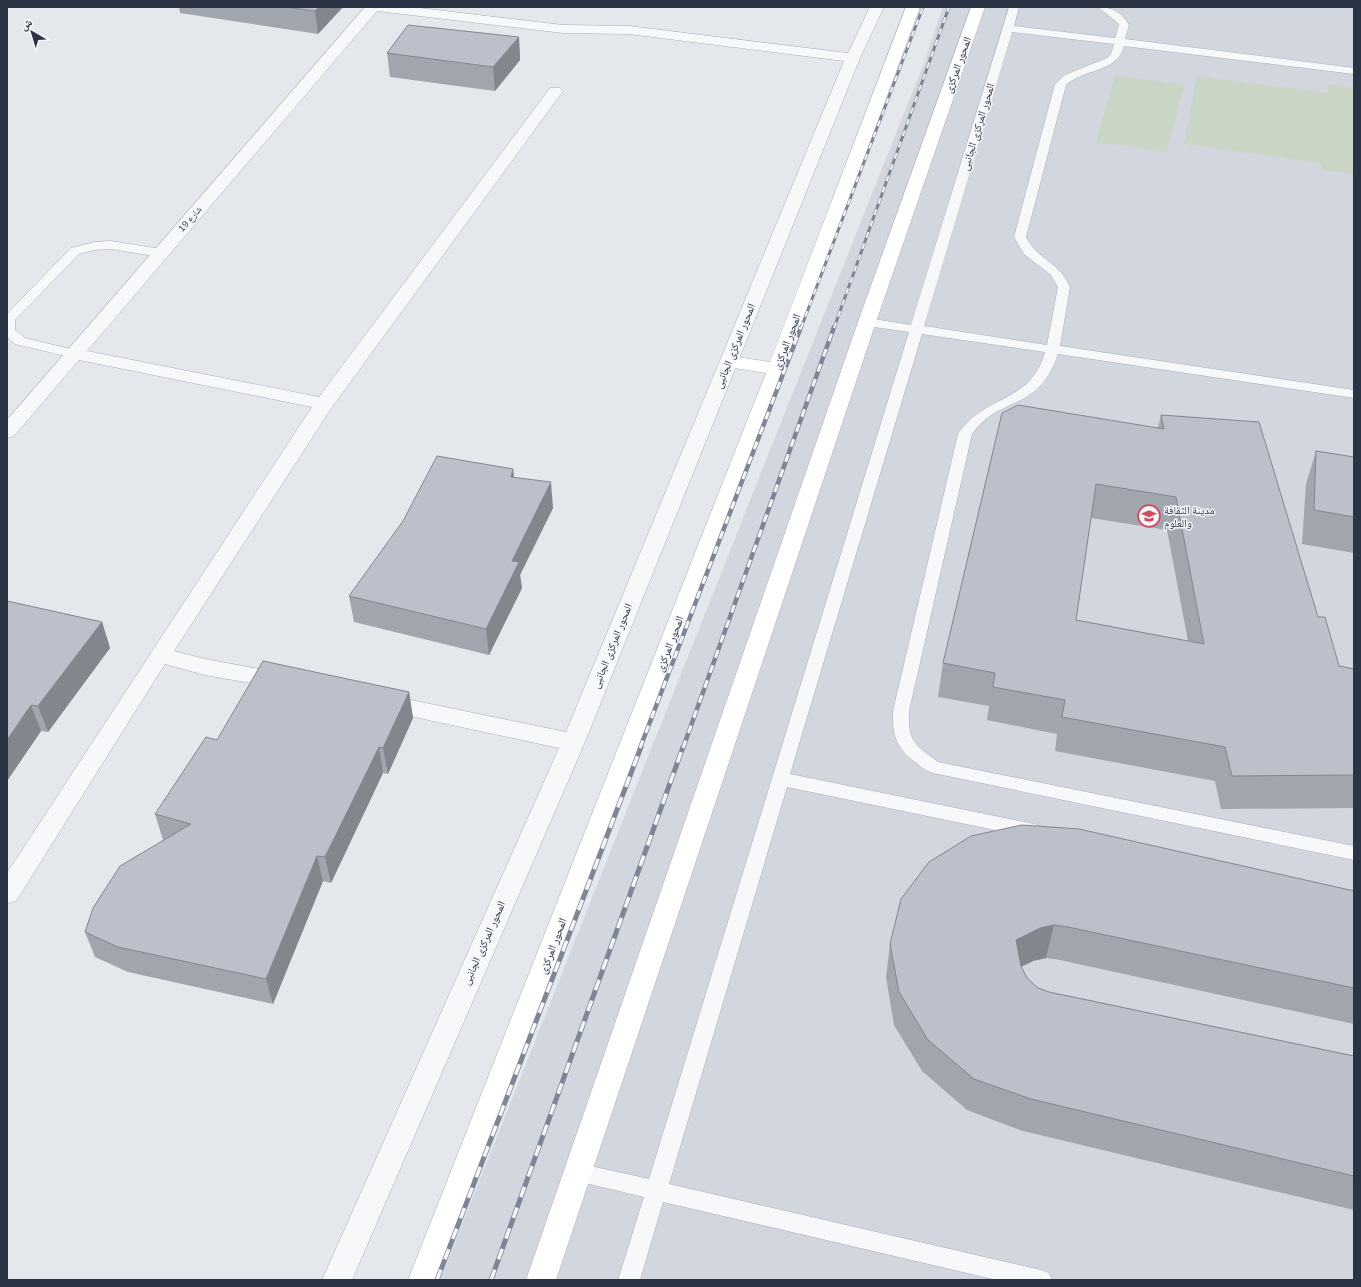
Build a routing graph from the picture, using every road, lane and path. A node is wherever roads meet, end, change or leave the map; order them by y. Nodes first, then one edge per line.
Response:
1 (374, 7) edge
2 (877, 7) edge
3 (914, 7) edge
4 (978, 7) edge
5 (1014, 7) edge
6 (1103, 7) edge
7 (1007, 28) junction
8 (1120, 42) junction
9 (853, 58) junction
10 (1354, 71) edge
11 (555, 91) dead end
12 (161, 253) junction
13 (867, 322) junction
14 (917, 329) junction
15 (1052, 349) junction
16 (74, 354) junction
17 (729, 362) junction
18 (777, 369) junction
19 (1354, 394) edge
20 (324, 404) junction
21 (7, 432) edge
22 (160, 655) junction
23 (304, 685) edge
24 (365, 698) edge
25 (572, 742) junction
26 (781, 779) junction
27 (1052, 835) edge
28 (1354, 853) edge
29 (7, 894) edge
30 (577, 1172) junction
31 (657, 1190) junction
32 (337, 1280) edge
33 (423, 1280) edge
34 (541, 1280) edge
35 (629, 1280) edge
36 (1041, 1280) edge

1 - 9 street
1 - 12 street, شارع 19
2 - 9 street, المحور المركزى الجانبى
3 - 18 main road, المحور المركزى
4 - 13 main road, المحور المركزى
5 - 7 lane, المحور المركزى الجانبى
6 - 8 lane
7 - 8 lane
7 - 14 lane, المحور المركزى الجانبى
8 - 10 lane
8 - 15 lane
9 - 17 street, المحور المركزى الجانبى
11 - 20 street
12 - 16 street, شارع 19
12 - 16 lane
13 - 14 lane
13 - 30 main road, المحور المركزى
14 - 15 lane
14 - 26 lane, المحور المركزى الجانبى
15 - 19 lane
15 - 28 lane
16 - 20 street
16 - 21 street, شارع 19
17 - 18 main road
17 - 25 street, المحور المركزى الجانبى
18 - 33 main road, المحور المركزى
20 - 22 street
22 - 23 street
22 - 29 street
24 - 25 street
25 - 32 street, المحور المركزى الجانبى
26 - 27 lane
26 - 31 lane, المحور المركزى الجانبى
30 - 31 lane
30 - 34 main road, المحور المركزى
31 - 35 lane, المحور المركزى الجانبى
31 - 36 lane

